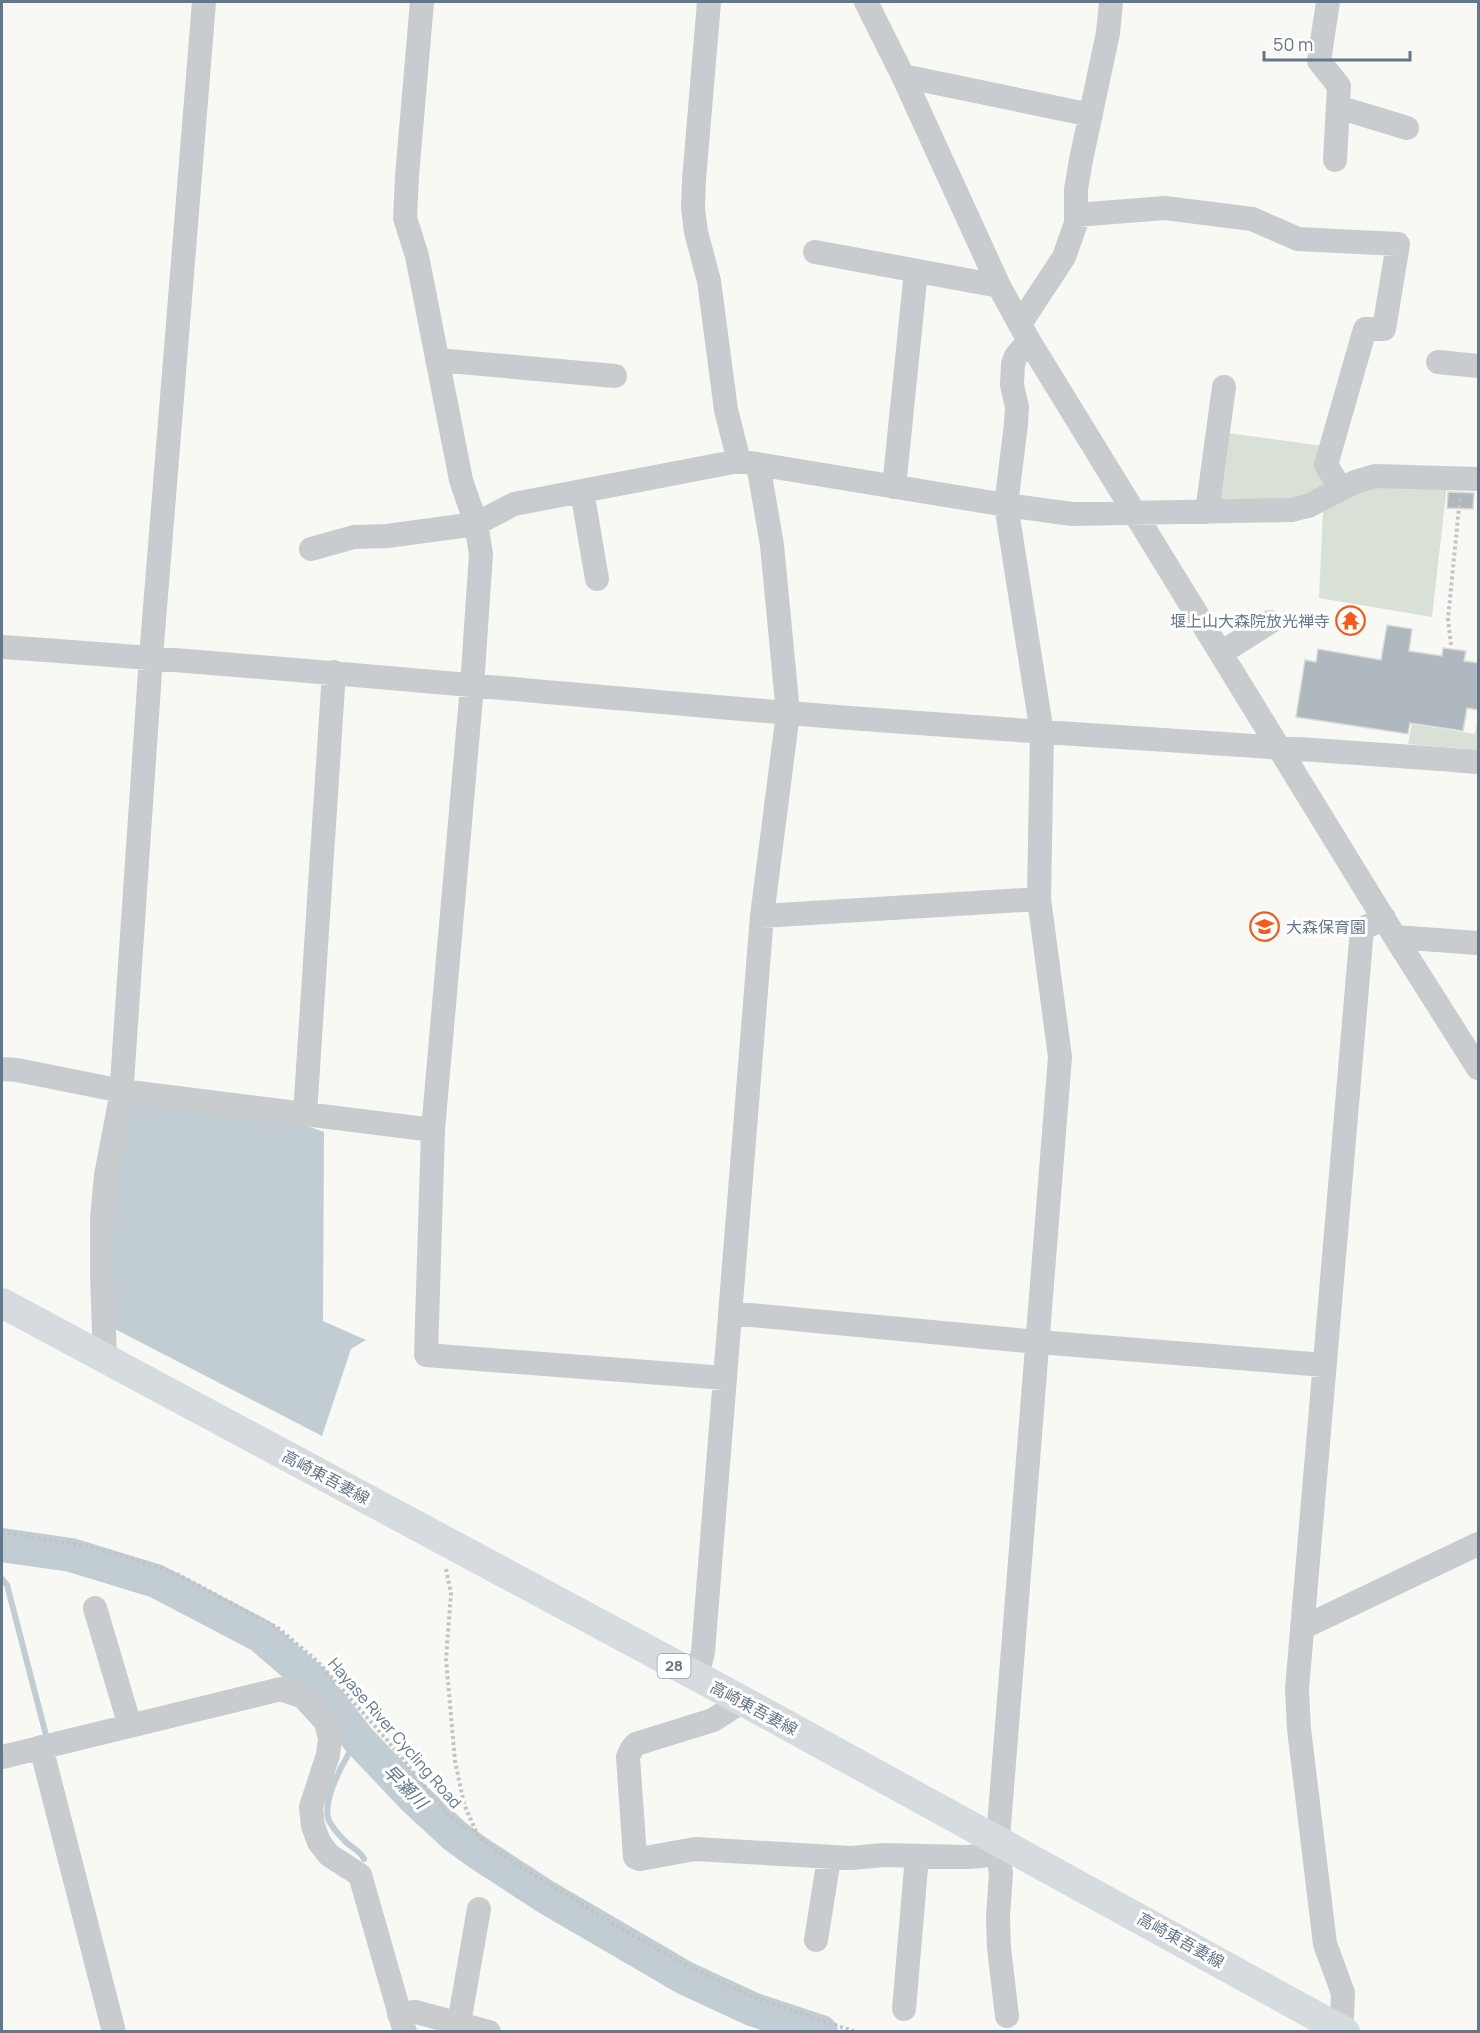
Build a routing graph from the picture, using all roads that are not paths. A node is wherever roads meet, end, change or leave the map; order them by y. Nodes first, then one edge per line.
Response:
1 (204, 2) edge
2 (422, 2) edge
3 (709, 2) edge
4 (866, 2) edge
5 (1111, 2) edge
6 (1328, 2) edge
7 (903, 76) junction
8 (1338, 107) junction
9 (1091, 115) junction
10 (1407, 128) dead end
11 (1335, 160) dead end
12 (1076, 215) junction
13 (815, 252) dead end
14 (916, 271) junction
15 (999, 286) junction
16 (1024, 333) junction
17 (437, 360) junction
18 (1438, 362) dead end
19 (1479, 366) edge
20 (615, 375) dead end
21 (1224, 387) dead end
22 (748, 463) junction
23 (1470, 479) edge
24 (894, 487) junction
25 (1341, 489) junction
26 (582, 491) junction
27 (1006, 505) junction
28 (1207, 512) junction
29 (1133, 513) junction
30 (476, 524) junction
31 (311, 549) dead end
32 (597, 579) dead end
33 (1270, 622) dead end
34 (2, 647) edge
35 (1221, 653) junction
36 (152, 657) junction
37 (334, 672) junction
38 (472, 686) junction
39 (788, 713) junction
40 (1042, 733) junction
41 (1280, 747) junction
42 (1479, 762) edge
43 (1039, 899) junction
44 (762, 916) junction
45 (1389, 927) junction
46 (1479, 944) edge
47 (1479, 1068) edge
48 (2, 1069) edge
49 (122, 1091) junction
50 (305, 1114) junction
51 (434, 1130) junction
52 (2, 1303) edge
53 (730, 1313) junction
54 (1038, 1342) junction
55 (105, 1358) junction
56 (1324, 1365) junction
57 (725, 1378) junction
58 (1479, 1544) edge
59 (95, 1608) dead end
60 (1302, 1628) junction
61 (693, 1676) junction
62 (742, 1701) junction
63 (130, 1726) junction
64 (41, 1747) junction
65 (2, 1757) edge
66 (998, 1846) junction
67 (917, 1856) junction
68 (829, 1858) junction
69 (479, 1909) dead end
70 (816, 1940) dead end
71 (904, 2009) dead end
72 (1007, 2016) dead end
73 (402, 2023) edge
74 (459, 2023) junction
75 (1342, 2029) edge
76 (114, 2031) edge
77 (489, 2031) edge

1 - 36 street
2 - 17 street
3 - 22 street
4 - 7 street
5 - 9 street
6 - 8 street
7 - 9 street
7 - 15 street
8 - 10 street
8 - 11 street
9 - 12 street
12 - 16 street
12 - 25 street
13 - 14 street
14 - 15 street
14 - 24 street
15 - 16 street
16 - 27 street
16 - 29 street
17 - 20 street
17 - 30 street
18 - 19 street
21 - 28 street
22 - 24 street
22 - 26 street
22 - 39 street
23 - 25 street
24 - 27 street
25 - 28 street
26 - 30 street
26 - 32 street
27 - 29 street
27 - 40 street
28 - 29 street
29 - 35 street
30 - 31 street
30 - 38 street
33 - 35 street
34 - 36 street
35 - 41 street
36 - 37 street
36 - 49 street
37 - 38 street
37 - 50 street
38 - 39 street
38 - 51 street
39 - 40 street
39 - 44 street
40 - 41 street
40 - 43 street
41 - 42 street
41 - 45 street
43 - 44 street
43 - 54 street
44 - 53 street
45 - 46 street
45 - 47 street
45 - 56 street
48 - 49 street
49 - 50 street
49 - 55 street
50 - 51 street
51 - 57 street
52 - 55 main road, 高崎東吾妻線 / 28
53 - 54 street
53 - 57 street
54 - 56 street
54 - 66 street
55 - 61 main road, 高崎東吾妻線 / 28
56 - 60 street
57 - 61 street
58 - 60 street
59 - 63 street
60 - 75 street
61 - 62 main road, 高崎東吾妻線 / 28
62 - 66 main road, 高崎東吾妻線 / 28
62 - 68 street
63 - 64 street
63 - 73 street
64 - 65 street
64 - 76 street
66 - 67 street
66 - 72 street
66 - 75 main road, 高崎東吾妻線 / 28
67 - 68 street
67 - 71 street
68 - 70 street
69 - 74 street
73 - 74 street
74 - 77 street

